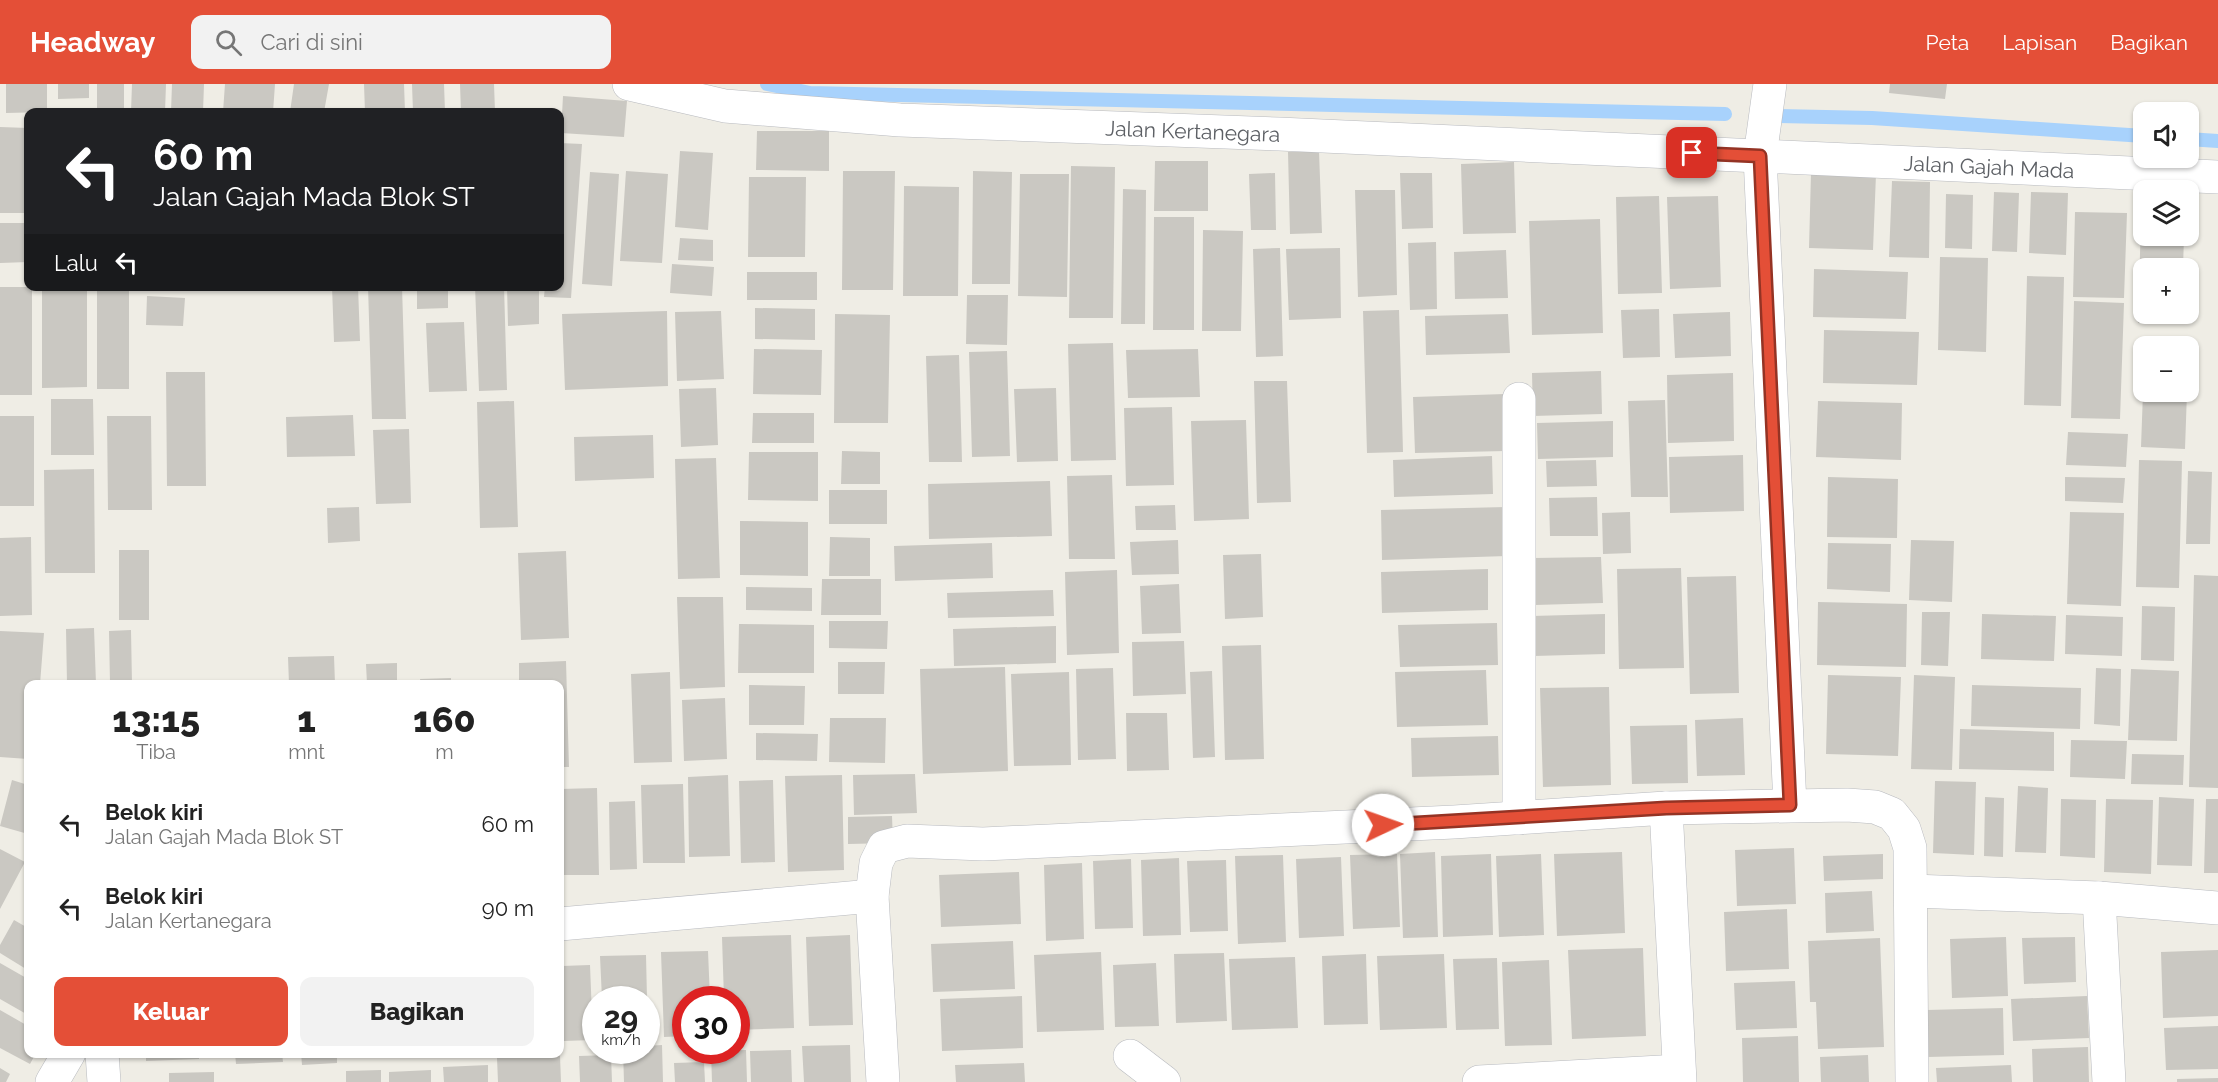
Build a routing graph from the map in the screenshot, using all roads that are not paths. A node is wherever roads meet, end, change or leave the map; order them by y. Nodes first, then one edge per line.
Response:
1 (629, 84) edge
2 (1770, 84) edge
3 (1760, 156) junction
4 (2218, 177) edge
5 (1519, 399) dead end
6 (1790, 805) junction
7 (1666, 808) junction
8 (1519, 818) junction
9 (1912, 891) junction
10 (872, 896) junction
11 (2099, 898) junction
12 (2218, 908) edge
13 (564, 924) edge
14 (1130, 1056) dead end
15 (66, 1058) edge
16 (102, 1058) edge
17 (1679, 1077) edge
18 (52, 1082) edge
19 (104, 1082) edge
20 (883, 1082) edge
21 (1164, 1082) edge
22 (1479, 1082) edge
23 (1912, 1082) edge
24 (2109, 1082) edge

1 - 3 street, Jalan Kertanegara
2 - 3 street
3 - 4 street, Jalan Gajah Mada
3 - 6 street
5 - 8 street
6 - 7 street
6 - 9 street
7 - 8 street
7 - 17 street
8 - 10 street
9 - 11 street
9 - 23 street
10 - 13 street
10 - 20 street
11 - 12 street
11 - 24 street
14 - 21 street
15 - 18 street
16 - 19 street
17 - 22 street

